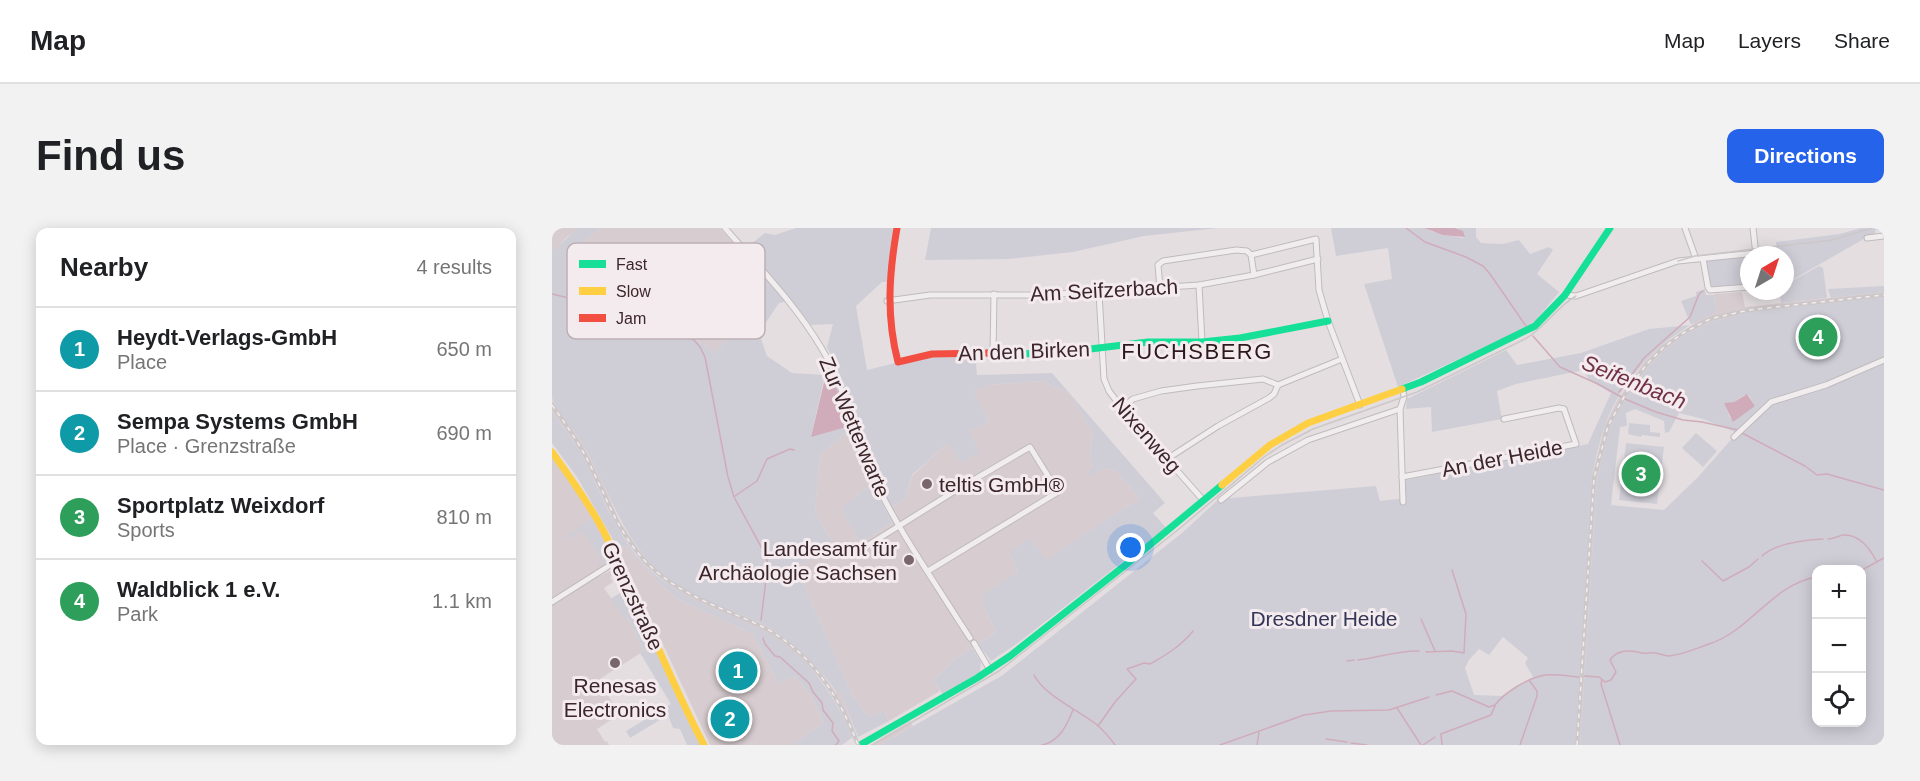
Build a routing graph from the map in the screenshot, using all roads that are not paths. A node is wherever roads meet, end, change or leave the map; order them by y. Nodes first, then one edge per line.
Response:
1 (725, 228) edge
2 (897, 228) edge
3 (1610, 228) edge
4 (1685, 228) edge
5 (1753, 228) edge
6 (1884, 236) edge
7 (1867, 238) dead end
8 (738, 243) edge
9 (1755, 246) edge
10 (1740, 254) edge
11 (1251, 255) junction
12 (1318, 259) junction
13 (1700, 259) junction
14 (765, 275) edge
15 (1254, 275) junction
16 (1199, 285) junction
17 (1160, 288) junction
18 (1740, 288) edge
19 (1100, 292) junction
20 (994, 294) junction
21 (1565, 295) junction
22 (887, 301) junction
23 (1328, 321) junction
24 (1202, 342) junction
25 (1103, 347) junction
26 (993, 353) junction
27 (1342, 359) junction
28 (1884, 360) edge
29 (1278, 385) junction
30 (1403, 390) junction
31 (1360, 405) junction
32 (1122, 408) junction
33 (1400, 409) junction
34 (1504, 419) dead end
35 (1735, 436) dead end
36 (552, 452) edge
37 (1167, 459) junction
38 (1402, 477) junction
39 (1203, 500) junction
40 (1221, 500) dead end
41 (1403, 502) dead end
42 (900, 526) junction
43 (862, 549) dead end
44 (618, 560) junction
45 (928, 571) junction
46 (552, 602) edge
47 (990, 670) junction
48 (704, 745) edge
49 (860, 745) edge

1 - 8 street, Zur Wetterwarte
2 - 22 main road
3 - 21 main road
4 - 13 street
5 - 9 street
6 - 7 street
10 - 13 street
11 - 12 street
11 - 15 street
11 - 17 street
12 - 15 street, Am Seifzerbach
12 - 23 street
13 - 18 street
13 - 21 street
14 - 42 street, Zur Wetterwarte
15 - 16 street, Am Seifzerbach
16 - 17 street, Am Seifzerbach
16 - 24 street
17 - 19 street, Am Seifzerbach
19 - 20 street, Am Seifzerbach
19 - 25 street, Nixenweg
20 - 22 street, Am Seifzerbach
20 - 26 street
21 - 30 main road
22 - 26 main road, An den Birken
23 - 24 main road, An den Birken
23 - 27 street
24 - 25 main road, An den Birken
25 - 26 main road, An den Birken
25 - 32 street, Nixenweg
27 - 29 street
27 - 31 street
28 - 35 street
29 - 32 street
29 - 37 street
30 - 31 main road
30 - 33 street
31 - 39 main road
32 - 37 street, Nixenweg
33 - 38 street
33 - 40 street
34 - 38 street, An der Heide
36 - 44 main road, Grenzstraße
37 - 39 street, Nixenweg
38 - 41 street
39 - 47 main road
42 - 43 street
42 - 45 street, Zur Wetterwarte
42 - 45 street
44 - 46 street
44 - 48 main road, Grenzstraße
45 - 47 street, Zur Wetterwarte
47 - 49 main road

